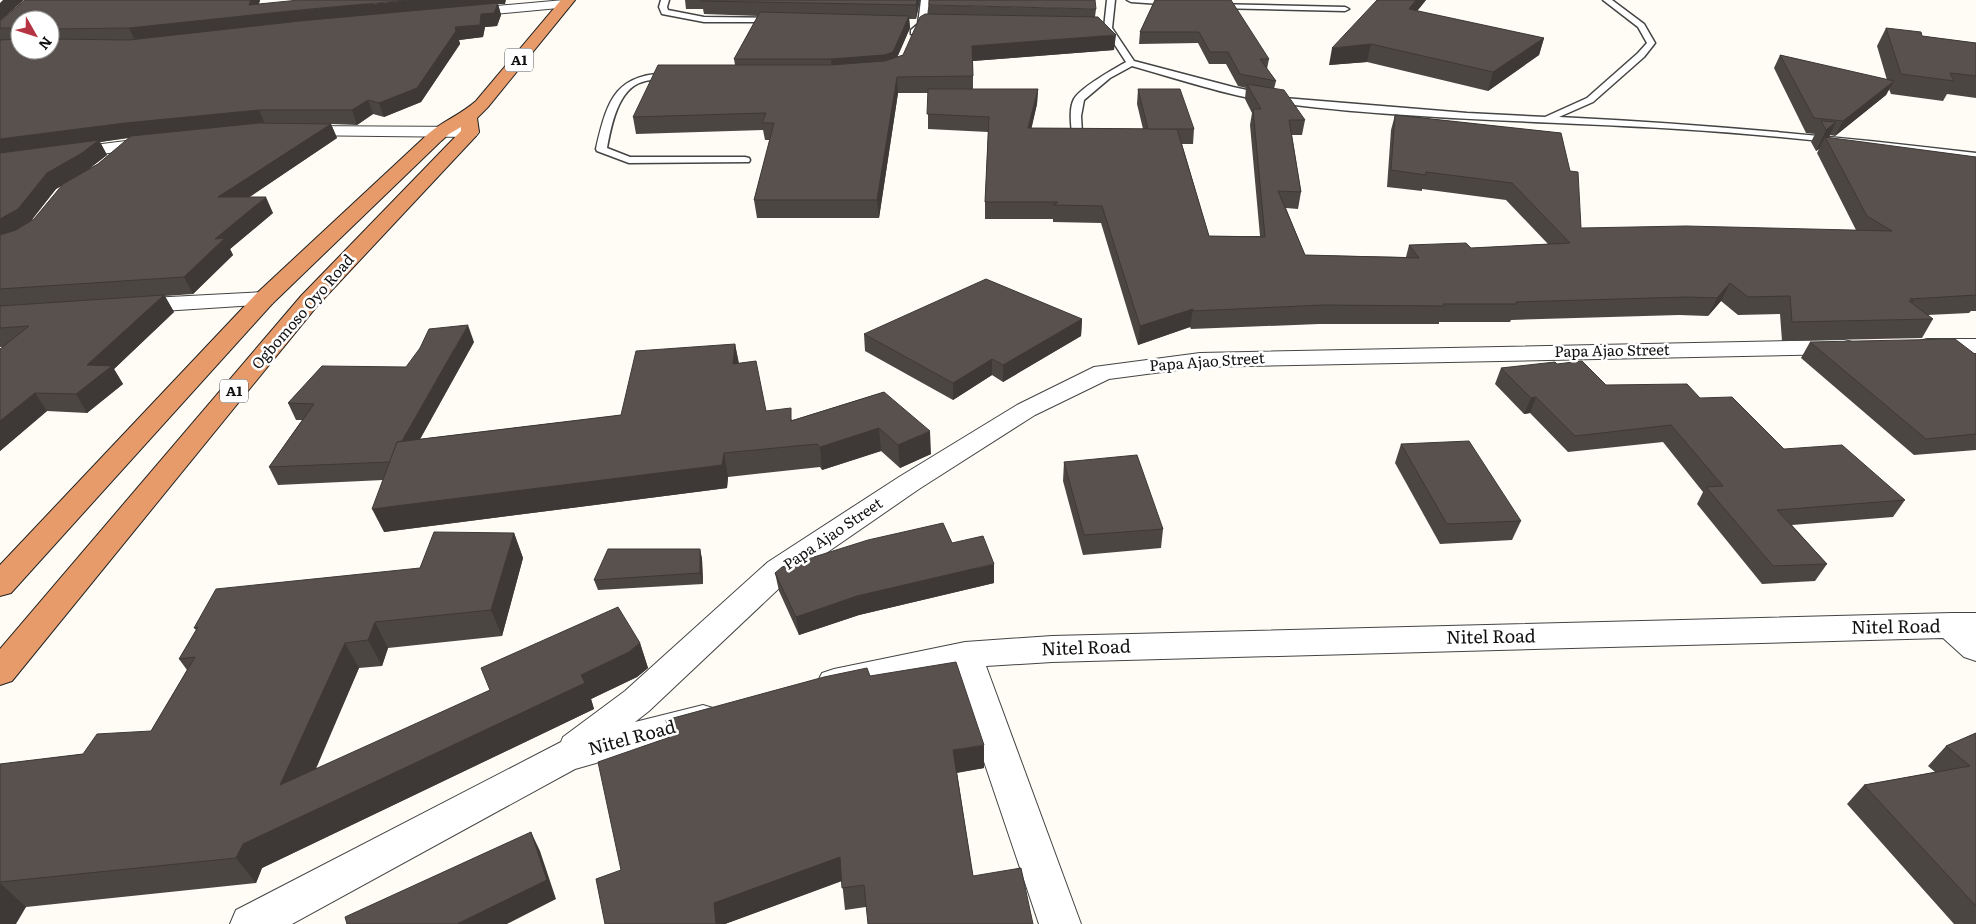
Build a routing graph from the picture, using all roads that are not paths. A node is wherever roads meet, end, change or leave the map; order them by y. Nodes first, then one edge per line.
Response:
1 (665, 0) edge
2 (925, 0) edge
3 (1111, 0) edge
4 (1131, 0) edge
5 (1607, 0) edge
6 (566, 2) edge
7 (1182, 4) edge
8 (1201, 5) edge
9 (1345, 9) dead end
10 (449, 15) edge
11 (787, 20) edge
12 (908, 45) edge
13 (1131, 63) junction
14 (688, 76) edge
15 (1548, 119) junction
16 (469, 125) junction
17 (443, 130) junction
18 (285, 131) edge
19 (1077, 134) edge
20 (173, 140) edge
21 (133, 144) junction
22 (1976, 156) edge
23 (745, 160) dead end
24 (0, 162) edge
25 (105, 168) edge
26 (264, 299) junction
27 (114, 307) edge
28 (1873, 346) edge
29 (1901, 346) edge
30 (1976, 346) edge
31 (0, 585) edge
32 (1963, 625) edge
33 (1976, 648) edge
34 (965, 655) junction
35 (0, 672) edge
36 (808, 690) edge
37 (733, 710) edge
38 (565, 756) junction
39 (251, 924) edge
40 (1060, 924) edge

1 - 11 lane
2 - 12 lane
3 - 13 lane
4 - 7 lane
5 - 15 lane
6 - 10 street
6 - 16 highway, Ogbomoso Oyo Road / A1
8 - 9 lane
13 - 15 lane
13 - 19 lane
14 - 23 lane
15 - 22 lane
16 - 17 highway, Ogbomoso Oyo Road / A1
16 - 35 highway, Ogbomoso Oyo Road / A1
17 - 18 street
17 - 26 highway, Ogbomoso Oyo Road / A1
20 - 21 street
21 - 24 street
21 - 25 street
26 - 27 street
26 - 31 highway, Ogbomoso Oyo Road / A1
28 - 38 street, Papa Ajao Street
29 - 30 street
32 - 33 street
32 - 34 street, Nitel Road
34 - 36 street, Nitel Road
34 - 40 street
37 - 38 street, Nitel Road
38 - 39 street, Nitel Road

